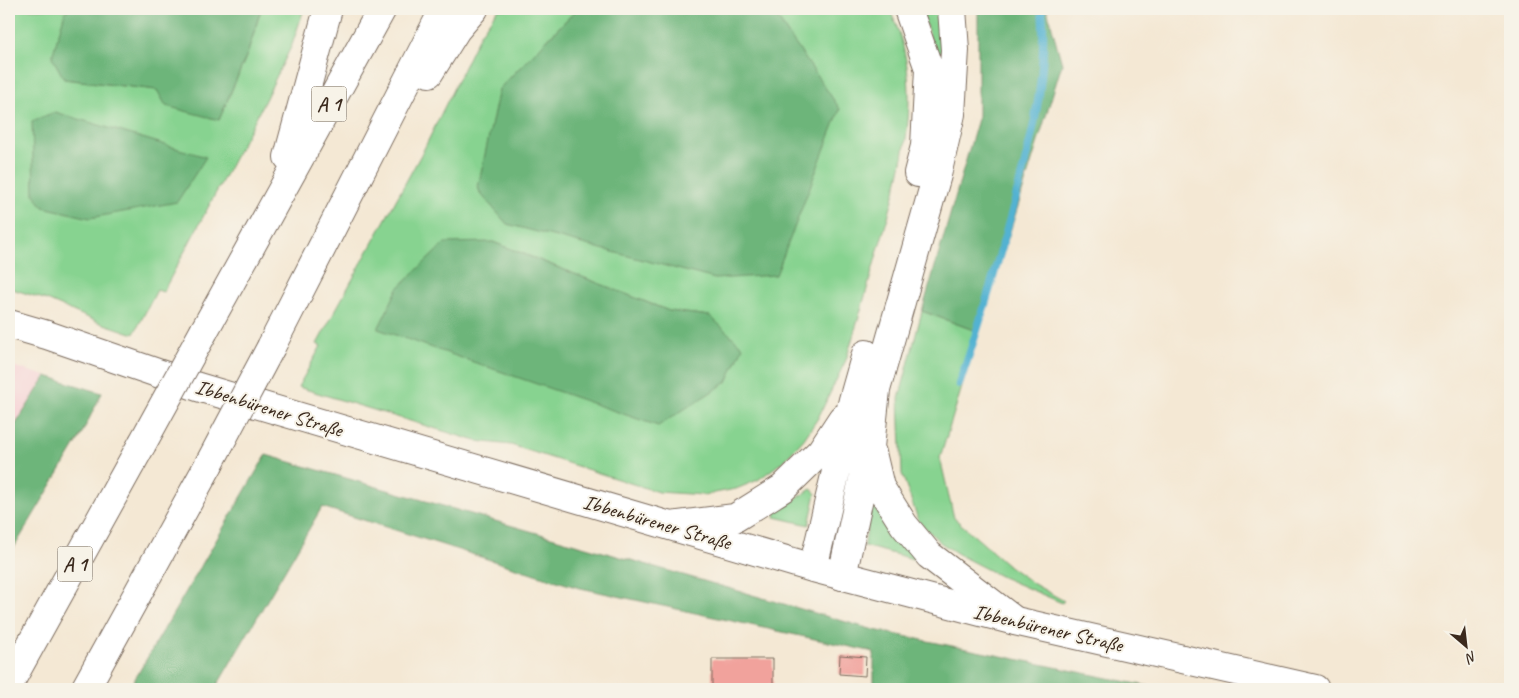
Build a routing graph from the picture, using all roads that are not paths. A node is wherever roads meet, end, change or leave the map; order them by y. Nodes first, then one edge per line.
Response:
1 (328, 9) edge
2 (382, 9) edge
3 (444, 9) edge
4 (474, 9) edge
5 (908, 9) edge
6 (952, 9) edge
7 (358, 175) junction
8 (276, 200) junction
9 (9, 324) edge
10 (853, 400) junction
11 (870, 447) junction
12 (671, 526) junction
13 (813, 568) junction
14 (842, 576) junction
15 (1014, 621) junction
16 (9, 684) edge
17 (85, 689) edge
18 (1315, 689) edge

1 - 8 main road
2 - 8 main road, A 1
3 - 7 main road
4 - 7 main road
5 - 10 main road
6 - 11 main road
7 - 17 main road, bridge
8 - 16 main road, A 1, bridge
9 - 12 main road, Ibbenbürener Straße
10 - 12 main road
10 - 13 main road
11 - 14 main road
11 - 15 main road
12 - 13 main road, Ibbenbürener Straße
13 - 14 main road, Ibbenbürener Straße
14 - 15 main road, Ibbenbürener Straße
15 - 18 main road, Ibbenbürener Straße

